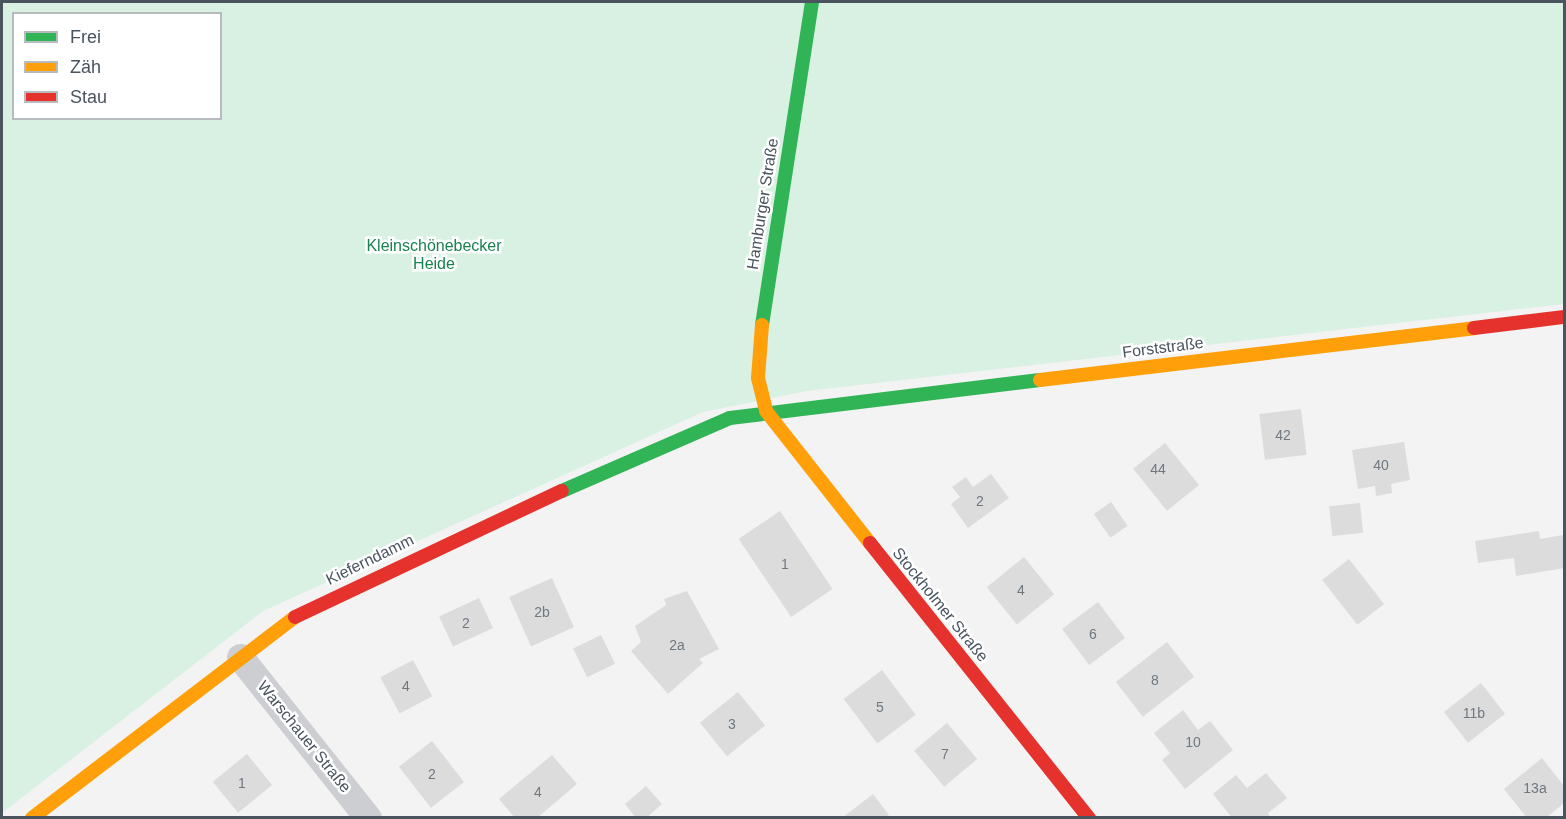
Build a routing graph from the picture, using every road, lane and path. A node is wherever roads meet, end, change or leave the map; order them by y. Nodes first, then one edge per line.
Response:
1 (813, 2) edge
2 (1564, 317) edge
3 (766, 411) junction
4 (240, 657) junction
5 (32, 818) edge
6 (368, 818) edge
7 (1089, 818) edge

1 - 3 street, Hamburger Straße
2 - 3 street, Forststraße
3 - 4 street, Kieferndamm
3 - 7 street, Stockholmer Straße
4 - 5 street, Kieferndamm
4 - 6 street, Warschauer Straße

